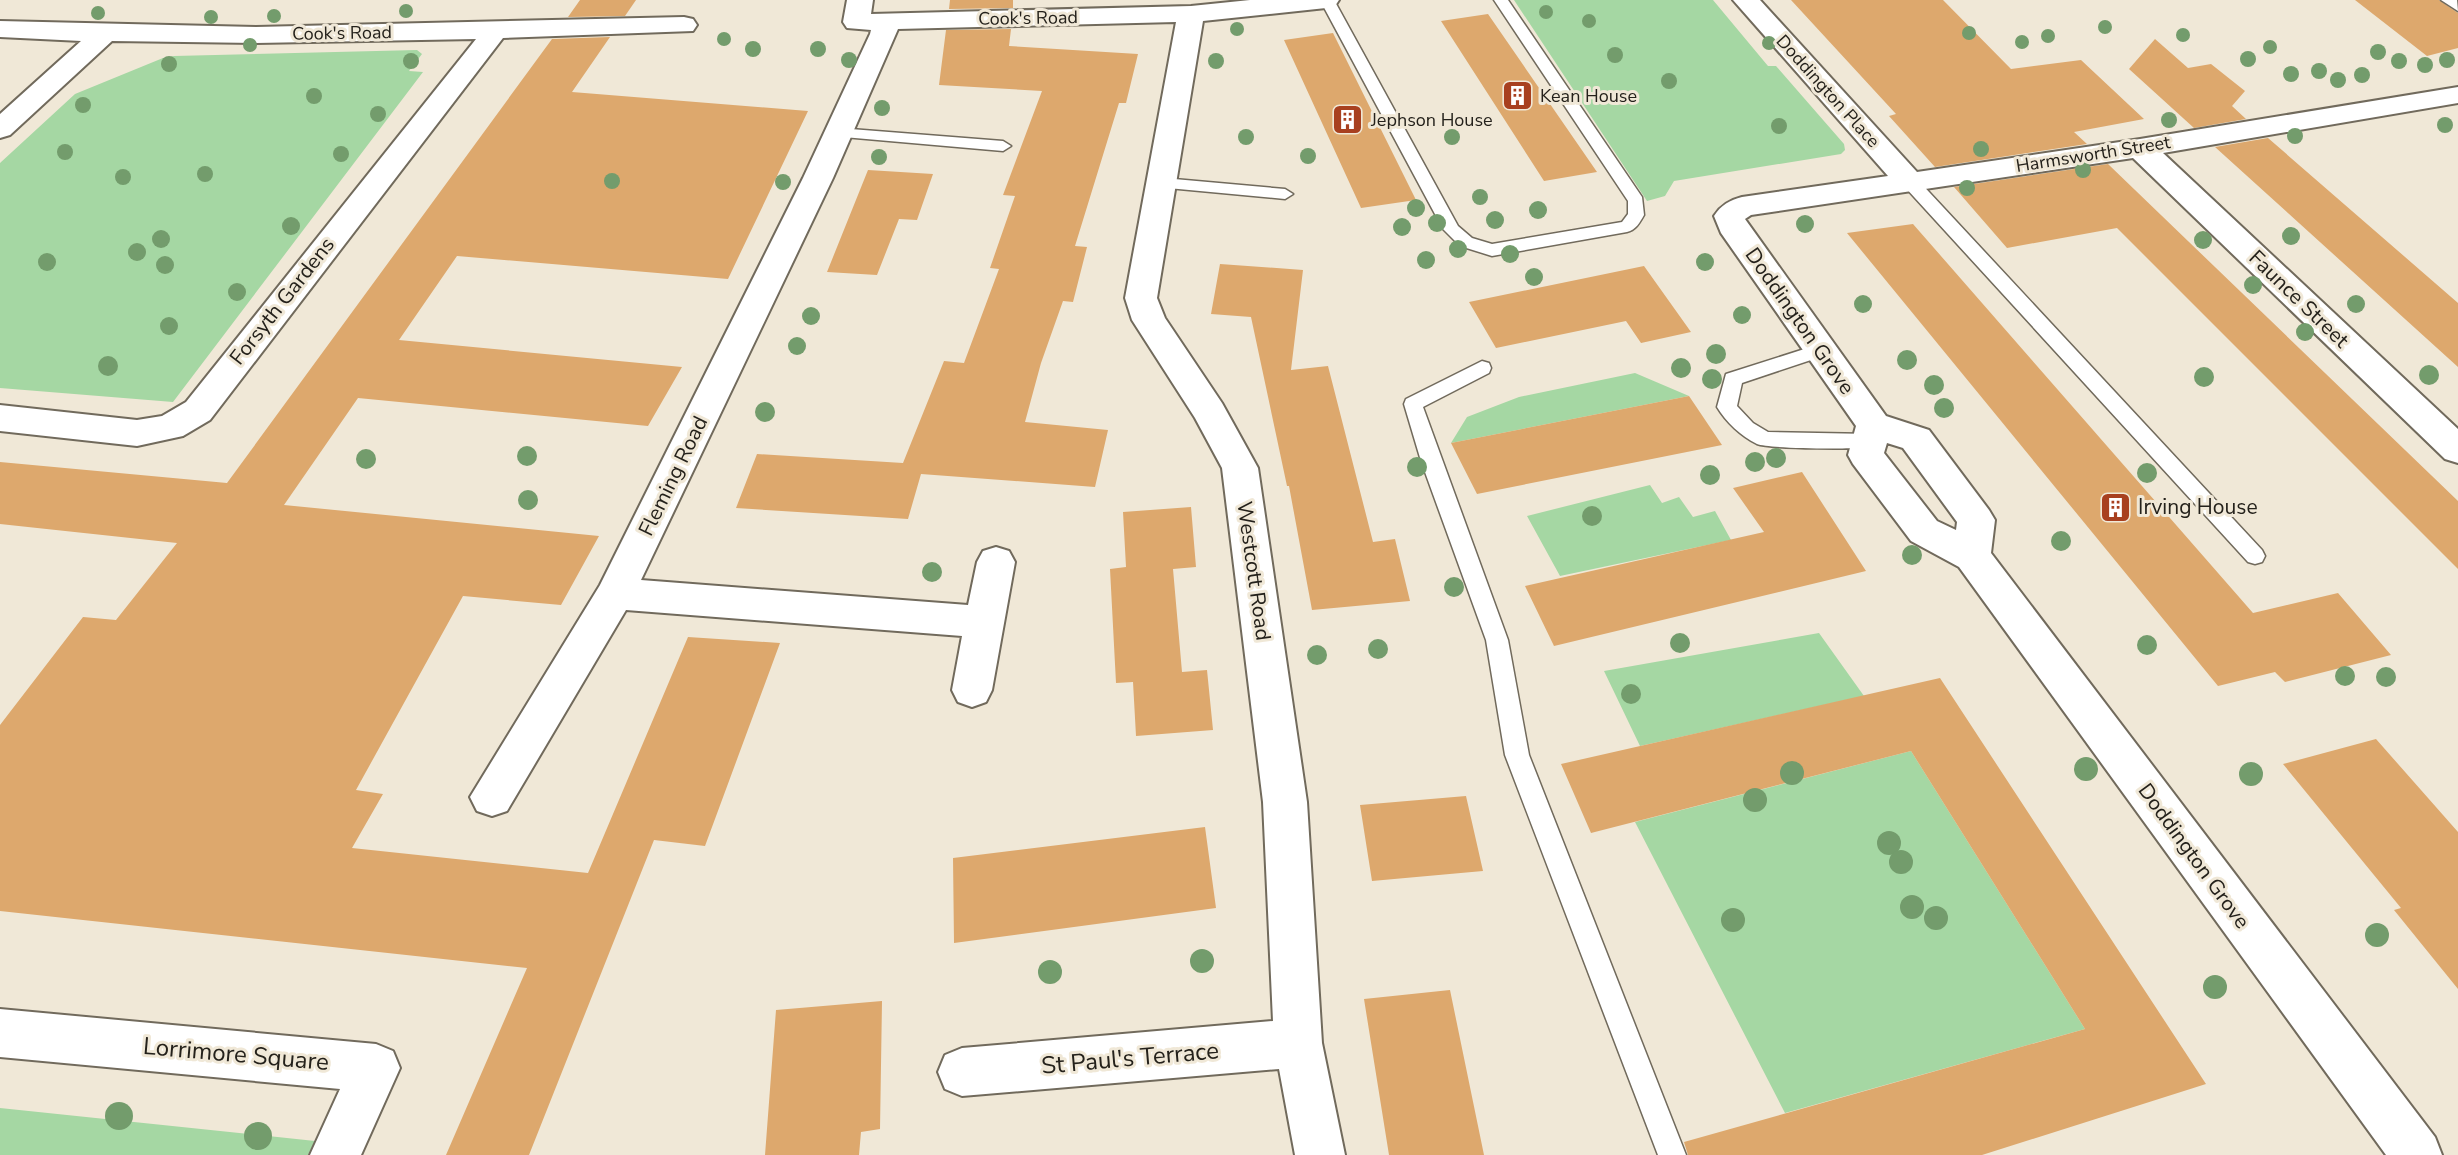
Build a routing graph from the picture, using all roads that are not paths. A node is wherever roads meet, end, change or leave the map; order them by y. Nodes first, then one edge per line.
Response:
1 (1327, 0) edge
2 (1501, 0) edge
3 (1746, 0) edge
4 (2448, 0) edge
5 (2458, 7) edge
6 (867, 14) edge
7 (1191, 14) junction
8 (684, 25) dead end
9 (0, 29) edge
10 (493, 32) junction
11 (103, 35) junction
12 (2446, 97) edge
13 (2458, 116) edge
14 (0, 129) edge
15 (838, 133) junction
16 (1003, 146) dead end
17 (2140, 148) junction
18 (1910, 182) junction
19 (1163, 183) junction
20 (1285, 194) dead end
21 (1730, 216) joint
22 (1819, 350) junction
23 (1482, 368) dead end
24 (0, 418) edge
25 (1872, 433) junction
26 (2458, 450) edge
27 (1972, 556) junction
28 (2255, 556) dead end
29 (996, 562) dead end
30 (615, 594) junction
31 (984, 622) junction
32 (972, 690) dead end
33 (492, 797) dead end
34 (0, 1033) edge
35 (1298, 1043) junction
36 (962, 1072) dead end
37 (335, 1155) edge
38 (1320, 1155) edge
39 (1672, 1155) edge
40 (2417, 1155) edge

1 - 2 lane
1 - 7 street, Cook's Road
3 - 18 street, Doddington Place
4 - 5 lane
6 - 7 street, Cook's Road
6 - 15 street, Fleming Road
7 - 19 street, Westcott Road
8 - 10 street, Cook's Road
9 - 11 street, Cook's Road
10 - 11 street, Cook's Road
10 - 24 street, Forsyth Gardens
11 - 14 street
12 - 13 street
12 - 17 street, Harmsworth Street
15 - 16 lane
15 - 30 street, Fleming Road
17 - 18 street, Harmsworth Street
17 - 26 street, Faunce Street
18 - 21 street, Harmsworth Street
18 - 28 lane
19 - 20 lane
19 - 35 street, Westcott Road
21 - 22 street, Doddington Grove
22 - 25 street, Doddington Grove
22 - 25 lane
23 - 39 lane
25 - 27 street, Doddington Grove
25 - 27 street
27 - 40 street, Doddington Grove
29 - 31 street
30 - 31 street
30 - 33 street, Fleming Road
31 - 32 street
34 - 37 street, Lorrimore Square
35 - 36 street, St Paul's Terrace
35 - 38 street, Westcott Road

